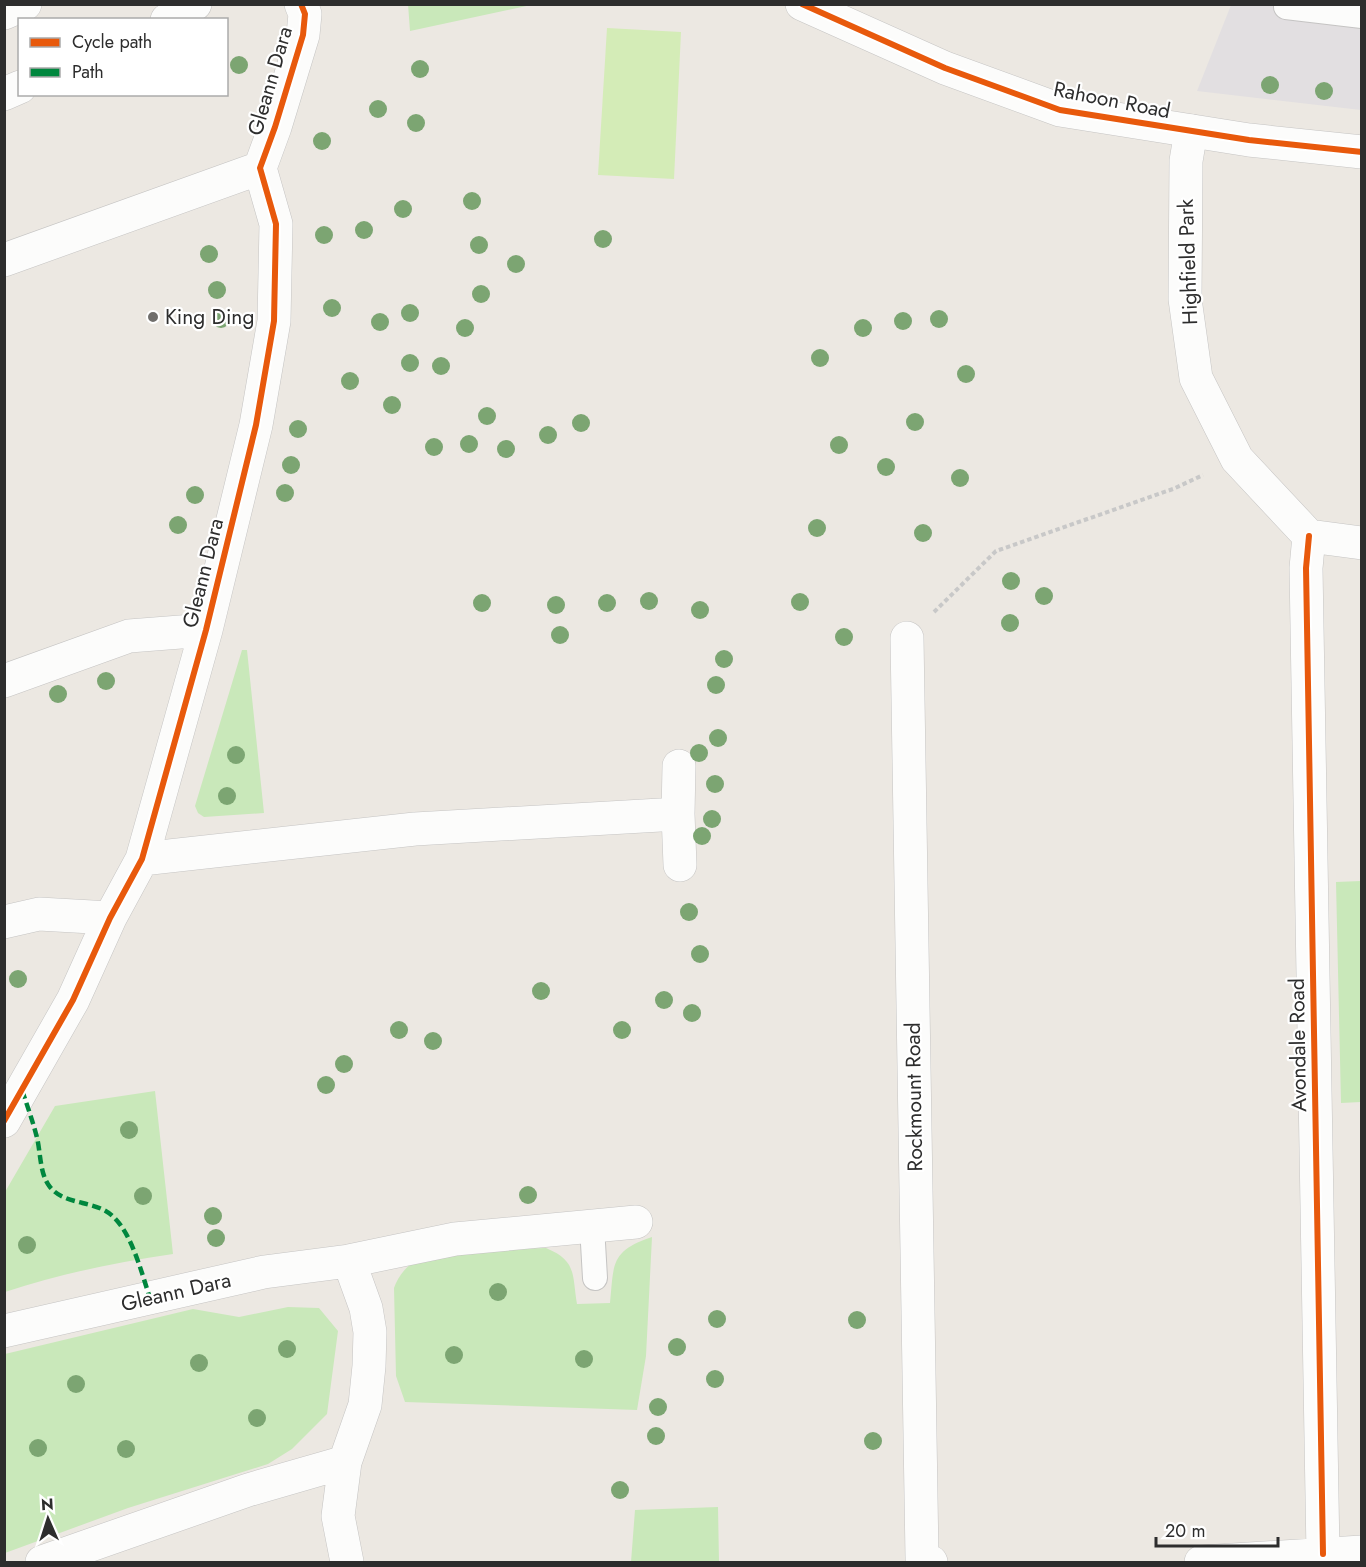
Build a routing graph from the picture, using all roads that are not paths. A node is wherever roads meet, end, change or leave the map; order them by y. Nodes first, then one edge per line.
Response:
1 (24, 4) edge
2 (195, 4) edge
3 (301, 4) edge
4 (802, 4) edge
5 (1287, 4) edge
6 (4, 13) edge
7 (1362, 16) edge
8 (170, 18) edge
9 (18, 88) edge
10 (4, 94) edge
11 (1191, 131) junction
12 (1362, 152) edge
13 (260, 168) junction
14 (4, 260) edge
15 (1309, 536) junction
16 (1362, 543) edge
17 (206, 630) junction
18 (907, 638) road end
19 (4, 681) edge
20 (679, 766) dead end
21 (678, 814) junction
22 (142, 859) junction
23 (680, 865) dead end
24 (110, 918) junction
25 (4, 922) edge
26 (4, 1121) edge
27 (636, 1222) dead end
28 (591, 1226) junction
29 (349, 1261) junction
30 (595, 1278) dead end
31 (4, 1331) edge
32 (345, 1462) junction
33 (1362, 1552) edge
34 (1323, 1554) junction
35 (926, 1560) edge
36 (42, 1563) edge
37 (347, 1563) edge
38 (1201, 1563) edge

1 - 6 street
2 - 8 street
3 - 13 street, Gleann Dara
4 - 11 street, Rahoon Road
5 - 7 lane
9 - 10 street
11 - 12 street, Rahoon Road
11 - 15 street, Highfield Park
13 - 14 street, Gleann Dara
13 - 17 street, Gleann Dara
15 - 16 street
15 - 34 street, Avondale Road
17 - 19 street, Gleann Dara
17 - 22 street, Gleann Dara
18 - 35 street, Rockmount Road
20 - 21 street
21 - 22 street
21 - 23 street
22 - 24 street, Gleann Dara
24 - 25 street
24 - 26 street, Gleann Dara
27 - 28 street, Gleann Dara
28 - 29 street, Gleann Dara
28 - 30 lane
29 - 31 street, Gleann Dara
29 - 32 street
32 - 36 street
32 - 37 street
33 - 34 street
34 - 38 street

